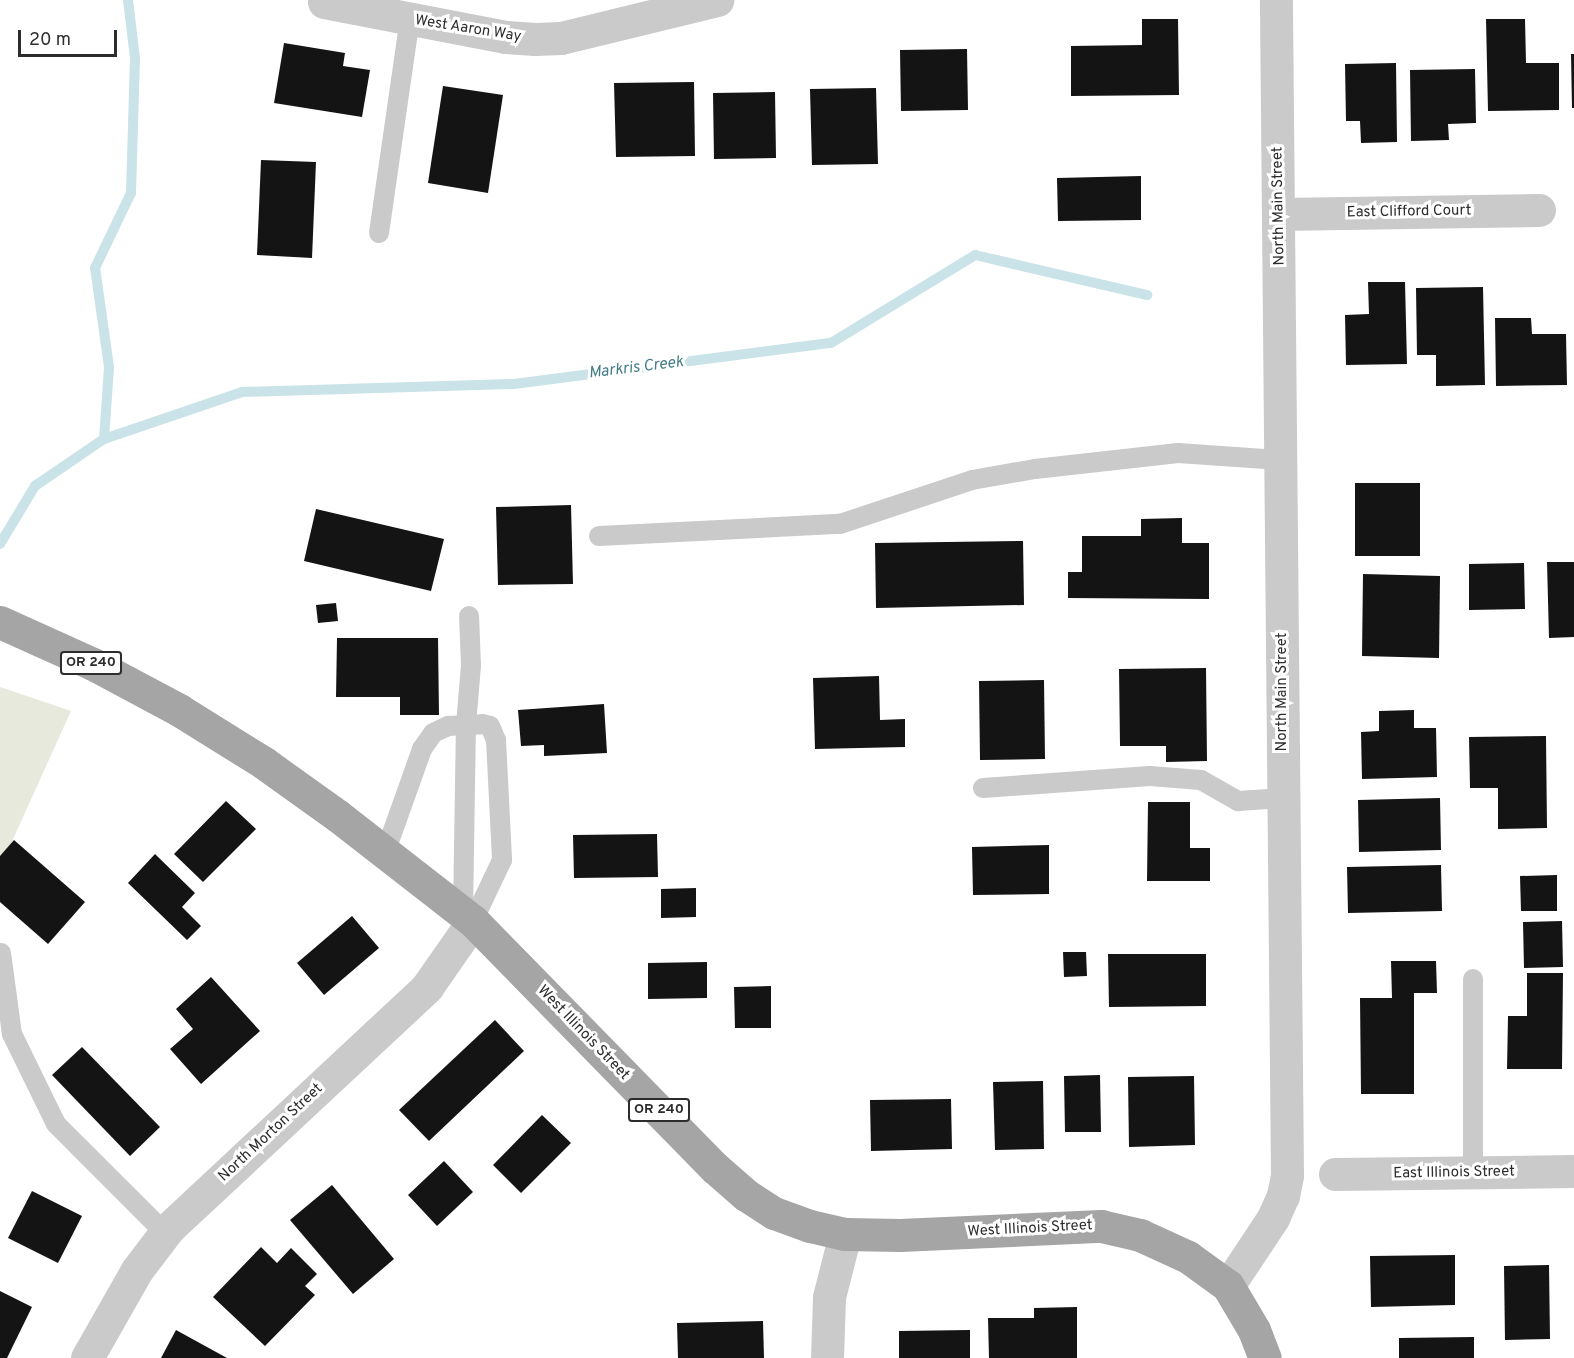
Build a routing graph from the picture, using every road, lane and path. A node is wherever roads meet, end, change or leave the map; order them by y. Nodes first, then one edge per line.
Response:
1 (717, 0) edge
2 (1276, 0) edge
3 (324, 2) dead end
4 (410, 19) junction
5 (1539, 210) dead end
6 (1280, 214) junction
7 (379, 233) dead end
8 (1281, 460) junction
9 (598, 536) dead end
10 (469, 616) dead end
11 (0, 622) edge
12 (466, 724) junction
13 (983, 788) dead end
14 (1284, 798) junction
15 (385, 853) junction
16 (468, 917) junction
17 (1, 953) edge
18 (1473, 979) dead end
19 (1574, 1171) edge
20 (1473, 1173) junction
21 (1335, 1174) dead end
22 (165, 1233) junction
23 (844, 1234) junction
24 (1228, 1287) junction
25 (87, 1358) edge
26 (827, 1358) edge
27 (1265, 1358) edge

1 - 4 street, West Aaron Way
2 - 6 street, North Main Street
3 - 4 street, West Aaron Way
4 - 7 lane
5 - 6 street, East Clifford Court
6 - 8 street, North Main Street
8 - 9 lane
8 - 14 street, North Main Street
10 - 12 lane
11 - 15 main road, West Illinois Street / OR 240
12 - 15 lane
12 - 16 lane
12 - 16 lane
13 - 14 lane
14 - 24 street, North Main Street
15 - 16 main road, West Illinois Street / OR 240
16 - 22 street, North Morton Street
16 - 23 main road, West Illinois Street / OR 240
17 - 22 lane
18 - 20 lane
19 - 20 street, East Illinois Street
20 - 21 street, East Illinois Street
22 - 25 street, North Morton Street
23 - 24 main road, West Illinois Street / OR 240
23 - 26 street
24 - 27 main road, OR 240

